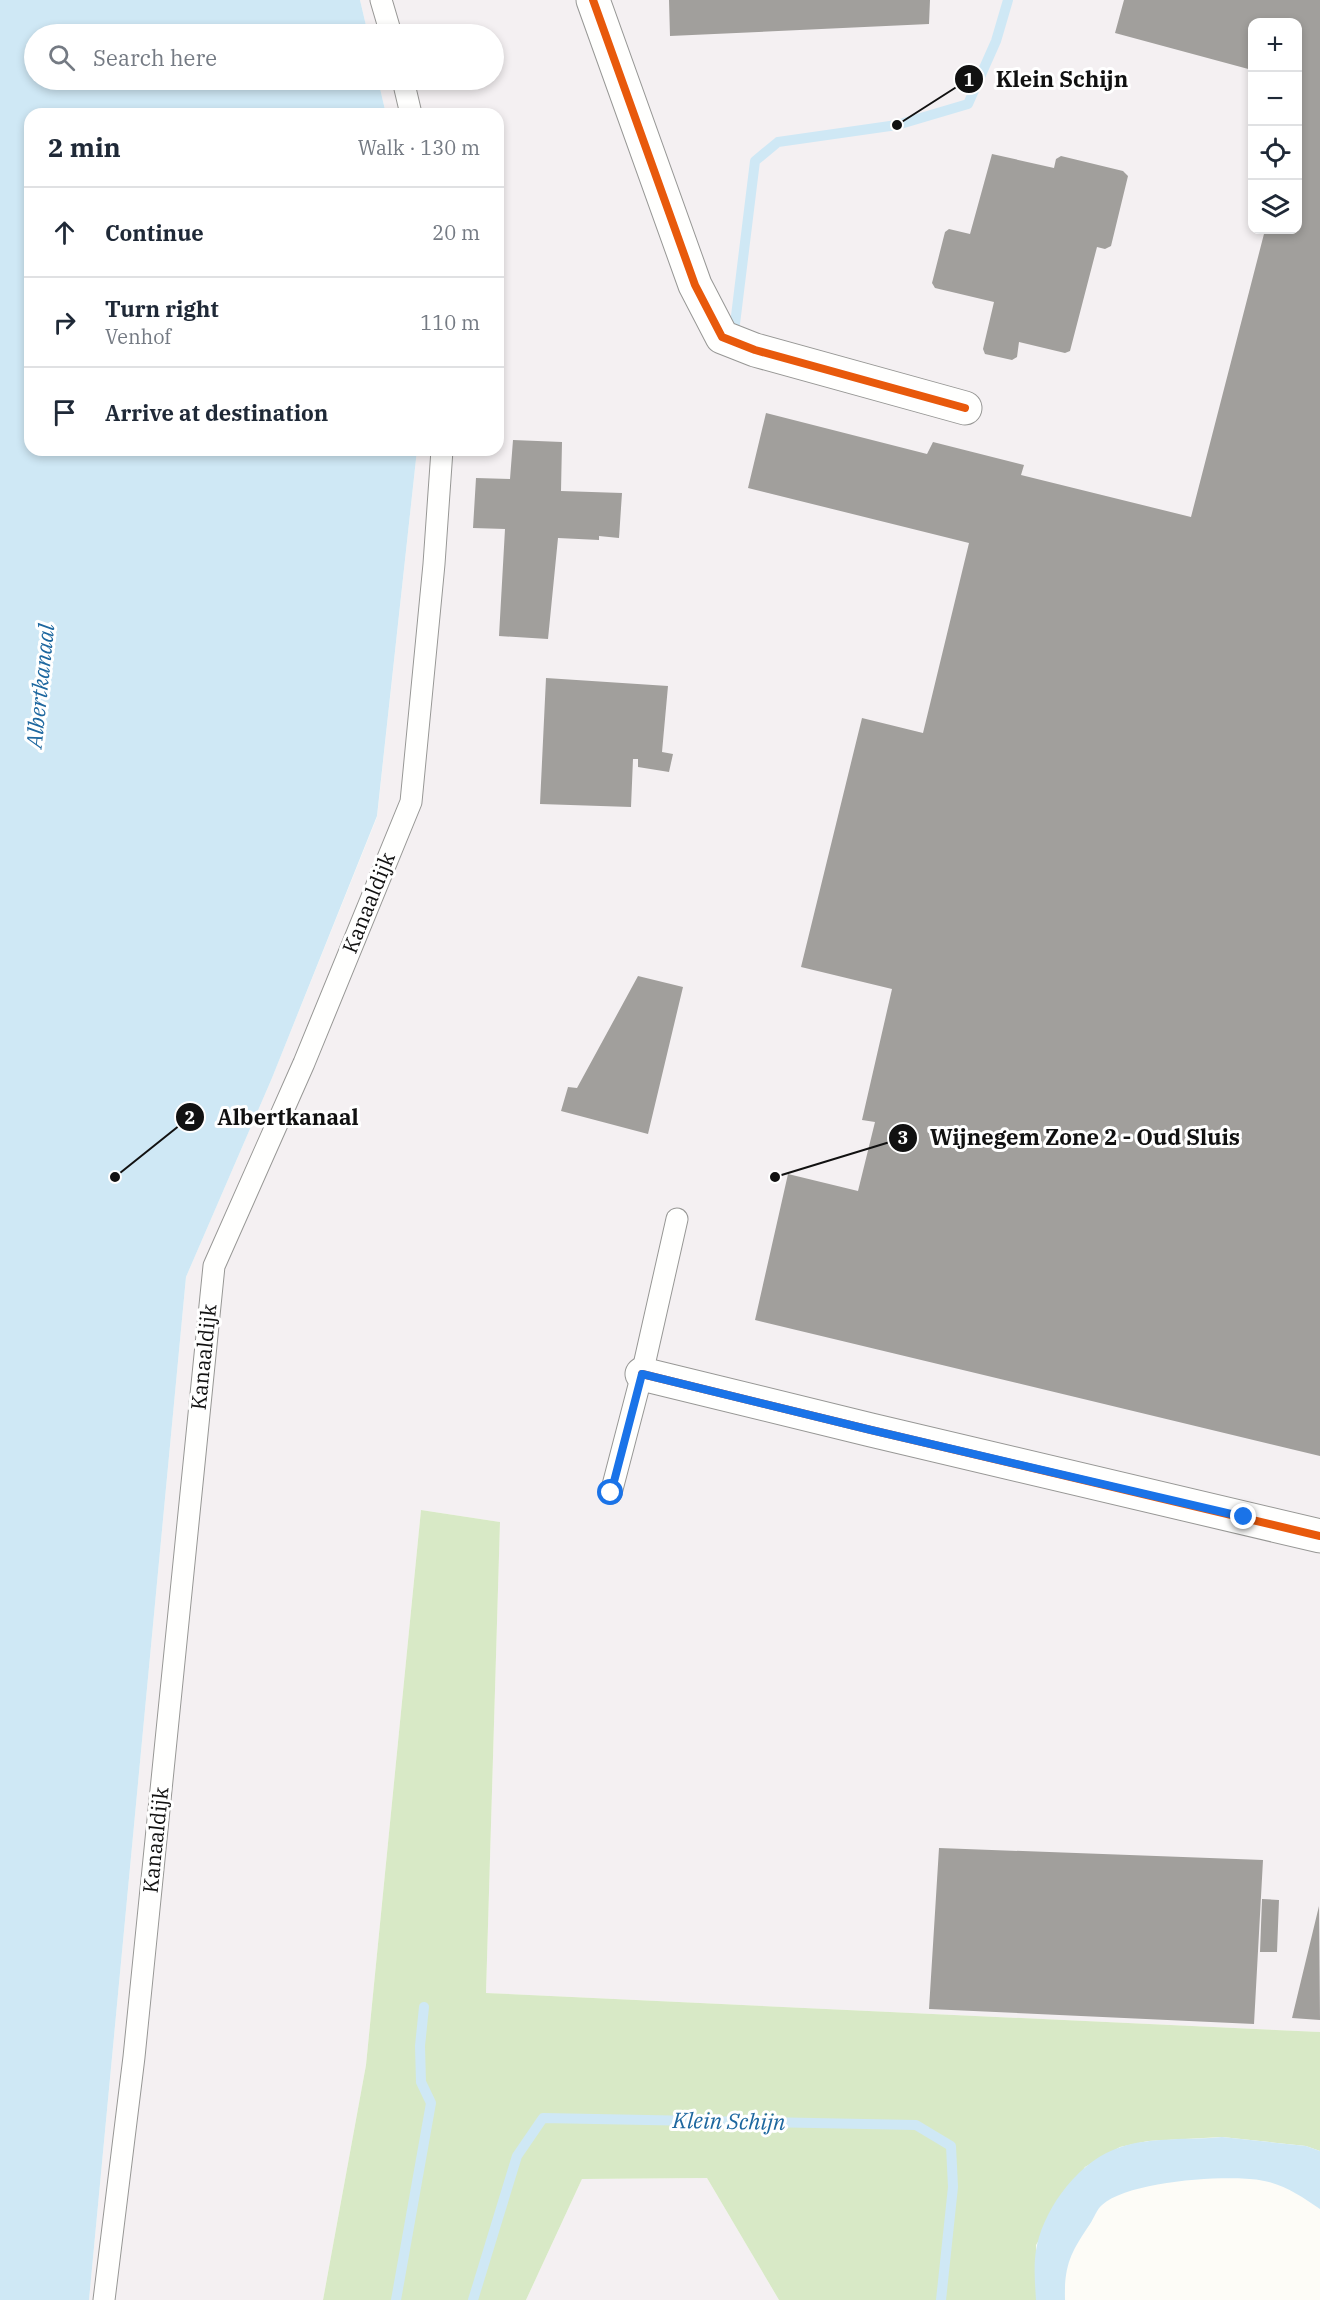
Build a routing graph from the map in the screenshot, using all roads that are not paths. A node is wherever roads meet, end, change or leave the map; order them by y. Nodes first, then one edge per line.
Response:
1 (381, 0) edge
2 (592, 0) edge
3 (388, 24) edge
4 (405, 90) edge
5 (410, 108) edge
6 (965, 408) dead end
7 (442, 456) edge
8 (677, 1219) dead end
9 (642, 1374) junction
10 (611, 1493) dead end
11 (1320, 1536) edge
12 (104, 2300) edge

1 - 3 lane
2 - 6 street
4 - 5 lane
7 - 12 lane, Kanaaldijk
8 - 9 lane
9 - 10 lane
9 - 11 street

